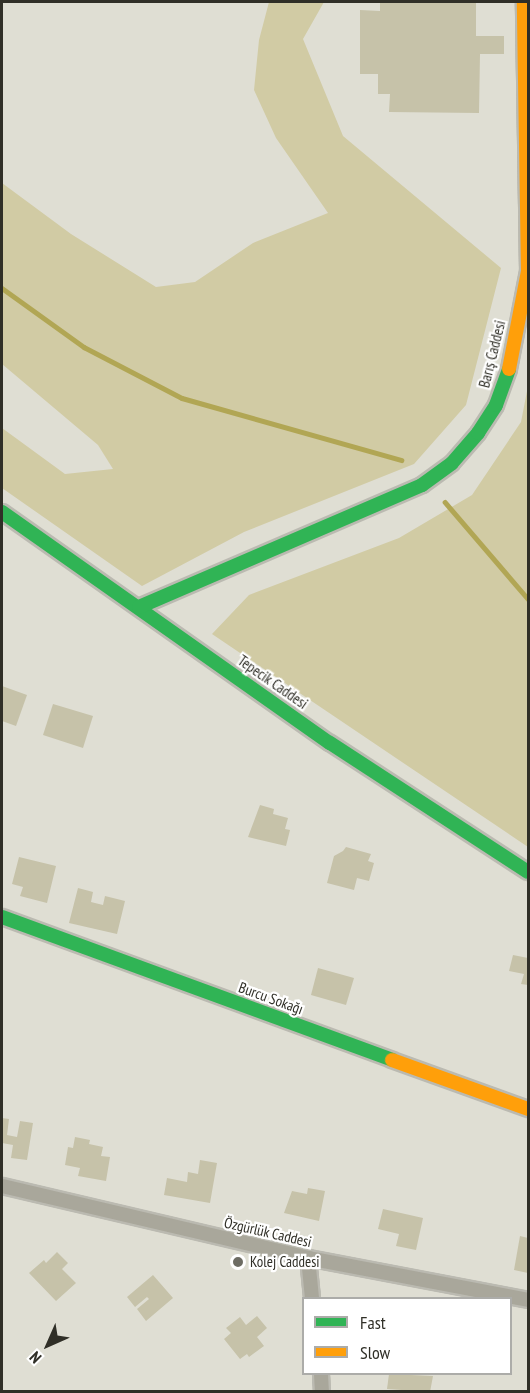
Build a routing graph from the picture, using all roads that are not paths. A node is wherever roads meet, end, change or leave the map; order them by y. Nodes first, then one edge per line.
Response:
1 (524, 2) edge
2 (527, 71) edge
3 (528, 271) edge
4 (3, 518) edge
5 (139, 607) junction
6 (528, 872) edge
7 (2, 917) edge
8 (528, 1109) edge
9 (2, 1186) edge
10 (308, 1258) junction
11 (312, 1297) edge
12 (528, 1300) edge
13 (321, 1375) edge
14 (322, 1392) edge

1 - 2 street, Barış Caddesi
2 - 3 street, Barış Caddesi
3 - 5 street, Barış Caddesi
4 - 5 street, Tepecik Caddesi
5 - 6 street, Tepecik Caddesi
7 - 8 street, Burcu Sokağı
9 - 10 street, Özgürlük Caddesi
10 - 11 street
10 - 12 street, Özgürlük Caddesi
13 - 14 street

